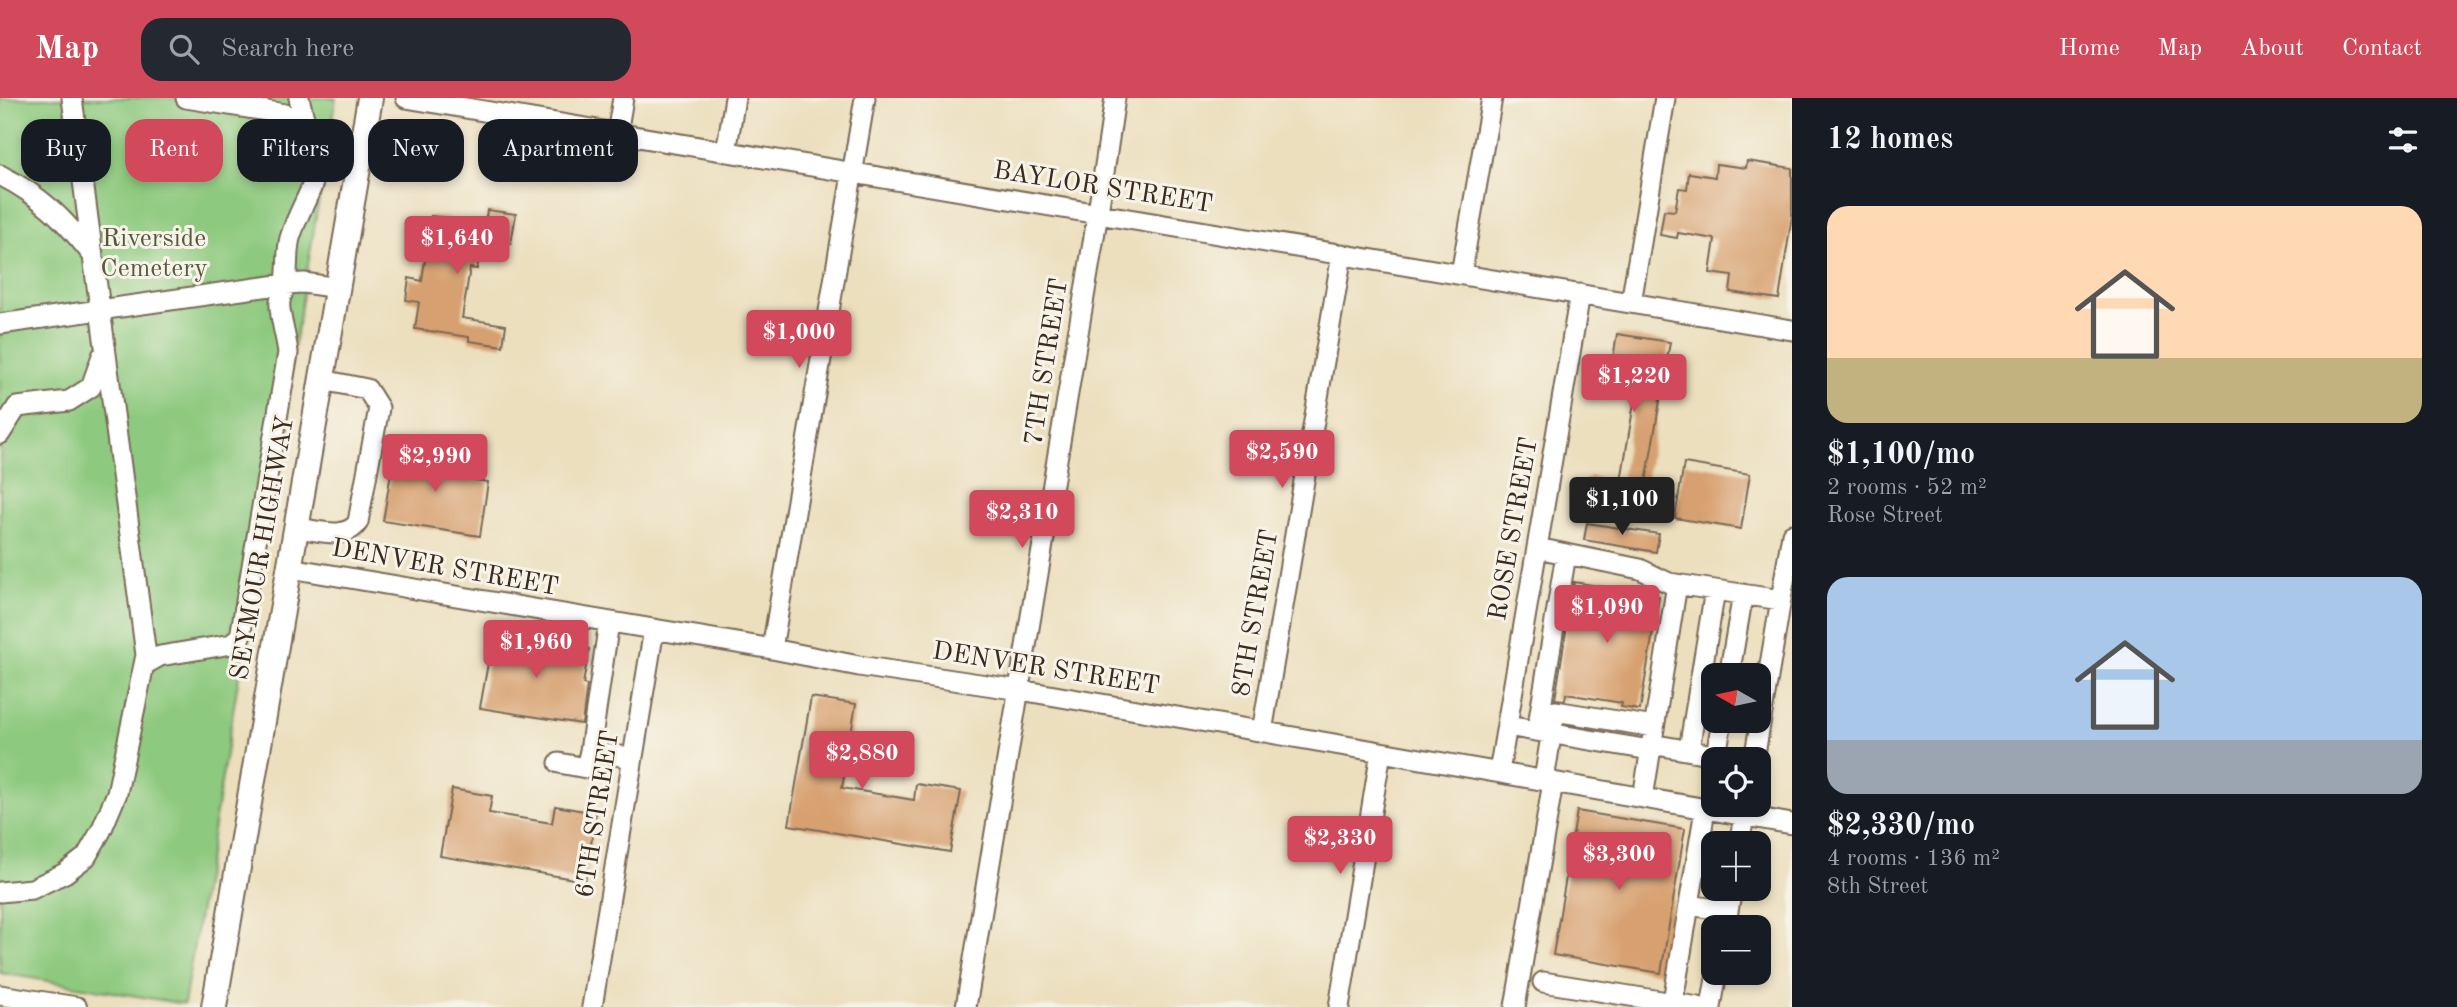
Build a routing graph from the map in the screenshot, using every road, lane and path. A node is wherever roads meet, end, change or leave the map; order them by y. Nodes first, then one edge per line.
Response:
1 (72, 98) edge
2 (186, 98) edge
3 (299, 98) edge
4 (370, 98) edge
5 (406, 98) edge
6 (623, 98) edge
7 (735, 98) edge
8 (865, 98) edge
9 (1115, 98) edge
10 (1492, 98) edge
11 (1665, 98) edge
12 (298, 119) edge
13 (304, 119) edge
14 (529, 119) edge
15 (620, 119) edge
16 (638, 137) edge
17 (726, 152) junction
18 (853, 173) junction
19 (0, 175) edge
20 (313, 182) edge
21 (1098, 213) junction
22 (92, 253) junction
23 (1342, 254) junction
24 (1461, 274) junction
25 (285, 284) junction
26 (338, 288) junction
27 (1580, 294) junction
28 (1631, 303) junction
29 (99, 310) junction
30 (0, 324) edge
31 (1792, 330) edge
32 (105, 349) junction
33 (322, 380) junction
34 (8, 407) edge
35 (0, 434) edge
36 (297, 528) junction
37 (1792, 534) edge
38 (1537, 548) junction
39 (1566, 554) junction
40 (290, 568) junction
41 (1677, 584) junction
42 (1715, 590) junction
43 (1743, 594) junction
44 (1781, 600) junction
45 (609, 622) junction
46 (654, 629) junction
47 (772, 649) junction
48 (1732, 663) edge
49 (144, 665) junction
50 (1020, 690) junction
51 (1507, 726) junction
52 (1262, 732) junction
53 (1544, 732) junction
54 (1652, 740) junction
55 (1756, 747) edge
56 (1689, 750) junction
57 (590, 751) junction
58 (1381, 751) junction
59 (1701, 752) edge
60 (633, 758) junction
61 (559, 763) dead end
62 (1499, 772) junction
63 (1548, 781) junction
64 (1643, 798) junction
65 (1701, 809) edge
66 (1703, 817) edge
67 (1767, 817) edge
68 (1792, 824) edge
69 (0, 892) edge
70 (1689, 905) junction
71 (1716, 915) edge
72 (1543, 982) dead end
73 (1715, 985) edge
74 (0, 995) edge
75 (1673, 1005) edge
76 (76, 1007) edge
77 (214, 1007) edge
78 (592, 1007) edge
79 (966, 1007) edge
80 (1339, 1007) edge
81 (1515, 1007) edge
82 (1698, 1007) edge
83 (1712, 1007) edge

1 - 22 street
2 - 12 street
3 - 13 street
4 - 26 main road, SEYMOUR HIGHWAY
5 - 14 street, BAYLOR STREET
6 - 15 street
7 - 17 street
8 - 18 street
9 - 21 street, 7TH STREET
10 - 24 street
11 - 28 street
16 - 17 street, BAYLOR STREET
17 - 18 street, BAYLOR STREET
18 - 21 street, BAYLOR STREET
18 - 47 street
19 - 22 street
20 - 25 street
21 - 23 street, BAYLOR STREET
21 - 50 street, 7TH STREET
22 - 29 street
23 - 24 street, BAYLOR STREET
23 - 52 street, 8TH STREET
24 - 27 street, BAYLOR STREET
25 - 26 street
25 - 29 street
25 - 49 street
26 - 33 main road, SEYMOUR HIGHWAY
27 - 28 street, BAYLOR STREET
27 - 38 street, ROSE STREET
28 - 31 street, BAYLOR STREET
29 - 30 street
29 - 32 street
32 - 34 street
32 - 49 street
33 - 36 main road, SEYMOUR HIGHWAY
33 - 36 street
34 - 35 street
36 - 40 main road, SEYMOUR HIGHWAY
37 - 44 street
38 - 39 street
38 - 51 street, ROSE STREET
39 - 41 street
39 - 53 street
40 - 45 street, DENVER STREET
40 - 77 main road, SEYMOUR HIGHWAY
41 - 42 street
41 - 54 street
42 - 43 street
42 - 56 street
43 - 44 street
43 - 48 street
44 - 55 street
45 - 46 street, DENVER STREET
45 - 57 street
46 - 47 street, DENVER STREET
46 - 60 street, 6TH STREET
47 - 50 street, DENVER STREET
49 - 69 street
50 - 52 street, DENVER STREET
50 - 79 street, 7TH STREET
51 - 53 street
51 - 62 street, ROSE STREET
52 - 58 street, DENVER STREET
53 - 54 street
53 - 63 street
54 - 56 street
54 - 64 street
56 - 59 street
57 - 60 street
57 - 61 street
58 - 62 street, DENVER STREET
58 - 80 street
60 - 78 street, 6TH STREET
62 - 63 street, DENVER STREET
63 - 64 street, DENVER STREET
63 - 81 street
64 - 65 street, DENVER STREET
66 - 70 street
67 - 68 street, DENVER STREET
70 - 71 street
70 - 75 street
72 - 75 street
73 - 83 street
74 - 76 street
75 - 82 street

